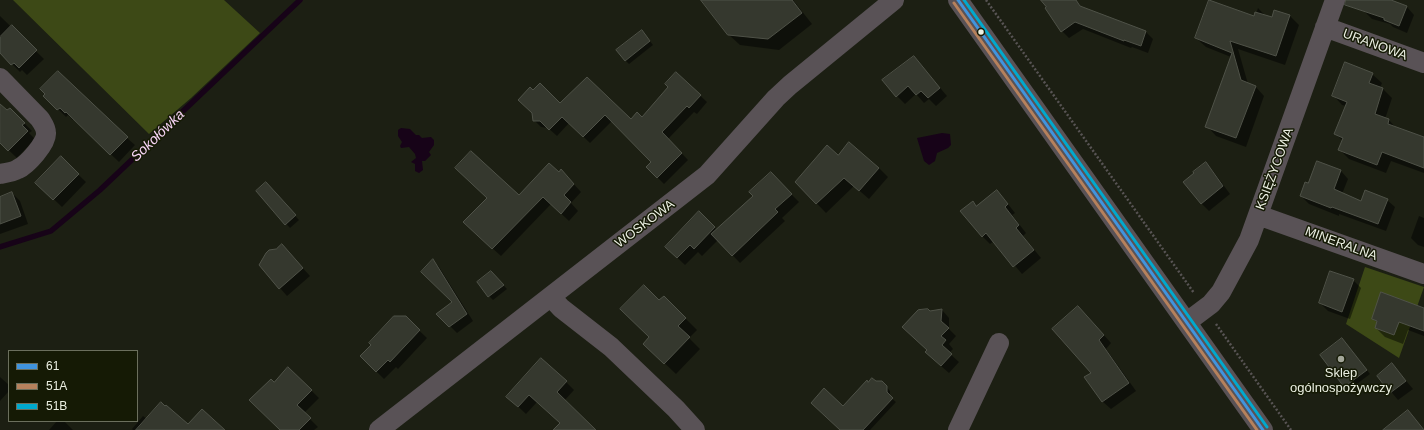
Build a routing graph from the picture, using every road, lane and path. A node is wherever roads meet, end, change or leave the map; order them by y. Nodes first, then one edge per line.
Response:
1 (894, 0) edge
2 (958, 0) edge
3 (986, 0) edge
4 (1335, 0) edge
5 (1325, 27) junction
6 (1424, 63) edge
7 (0, 78) edge
8 (0, 174) edge
9 (1258, 215) junction
10 (1424, 274) edge
11 (550, 297) junction
12 (1205, 308) junction
13 (1187, 322) junction
14 (999, 343) dead end
15 (379, 430) edge
16 (695, 430) edge
17 (958, 430) edge
18 (1263, 430) edge
19 (1291, 430) edge

1 - 11 street, WOSKOWA
2 - 13 street
3 - 12 path
4 - 5 street, KSIĘŻYCOWA
5 - 6 street, URANOWA
5 - 9 street, KSIĘŻYCOWA
7 - 8 street
9 - 10 street, MINERALNA
9 - 12 street, KSIĘŻYCOWA
11 - 15 street, WOSKOWA
11 - 16 street
12 - 13 street, KSIĘŻYCOWA
12 - 19 path
13 - 18 street
14 - 17 street

